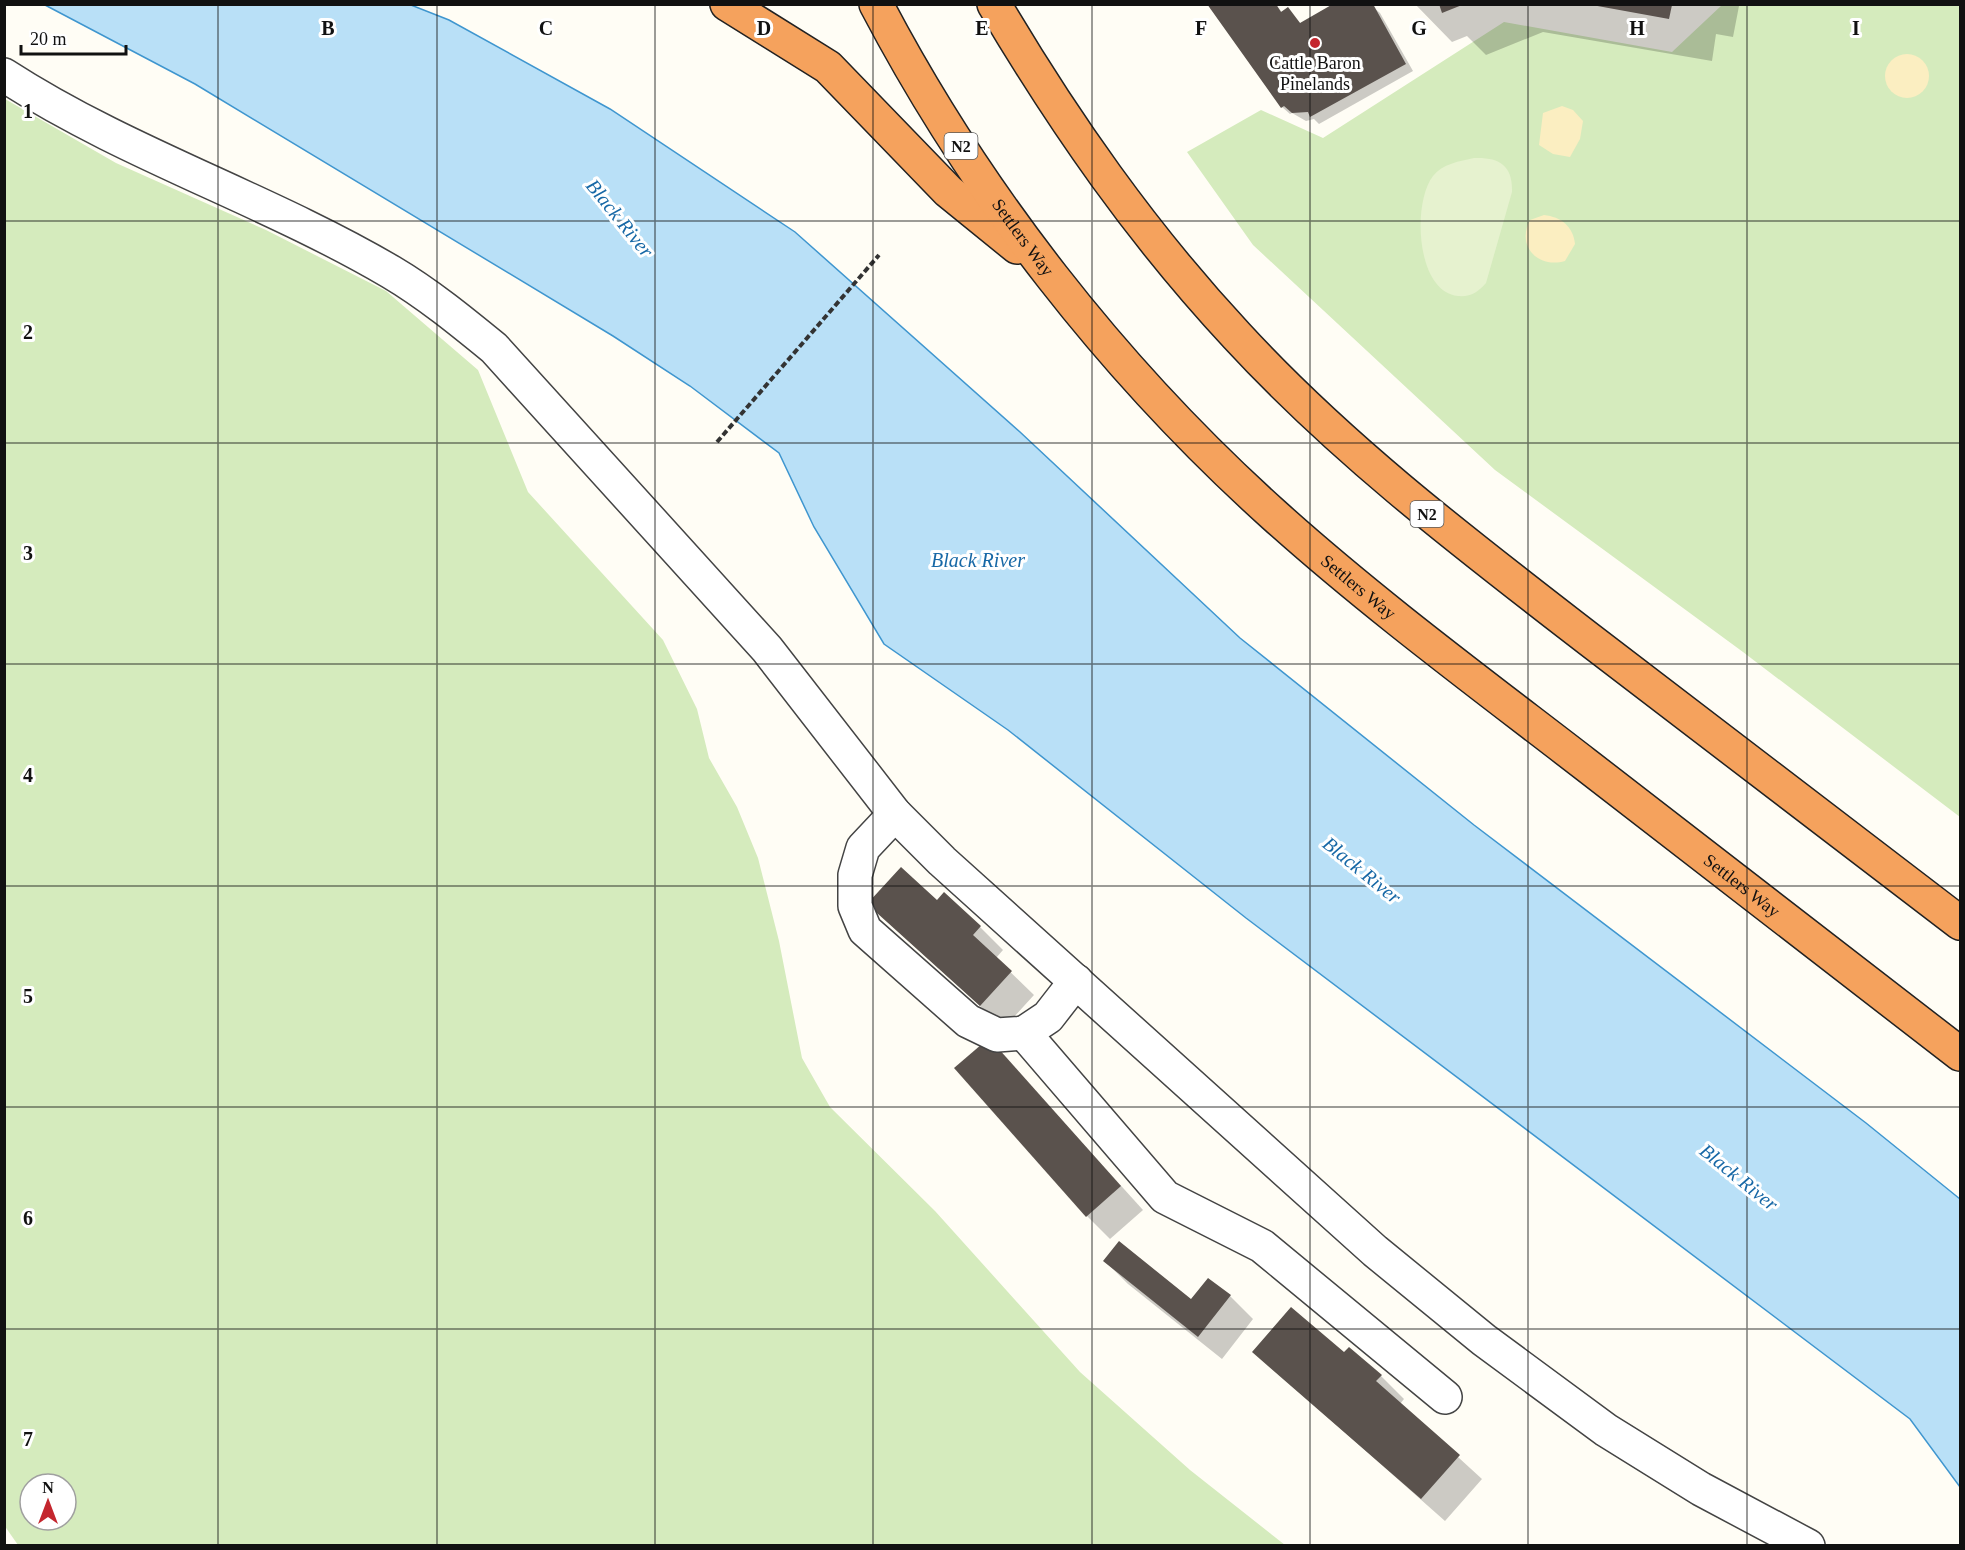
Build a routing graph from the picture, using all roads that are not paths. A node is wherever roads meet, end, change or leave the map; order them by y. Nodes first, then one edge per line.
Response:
1 (727, 4) edge
2 (876, 4) edge
3 (994, 4) edge
4 (4, 75) edge
5 (1058, 281) junction
6 (895, 814) junction
7 (1960, 923) edge
8 (1076, 981) junction
9 (1024, 1033) junction
10 (1960, 1054) edge
11 (1445, 1397) dead end
12 (1808, 1545) edge

1 - 5 highway
2 - 5 highway, Settlers Way / N2
3 - 7 highway, N2
4 - 6 lane
5 - 10 highway, Settlers Way / N2
6 - 8 lane
6 - 9 lane
8 - 9 lane
8 - 12 lane
9 - 11 lane

